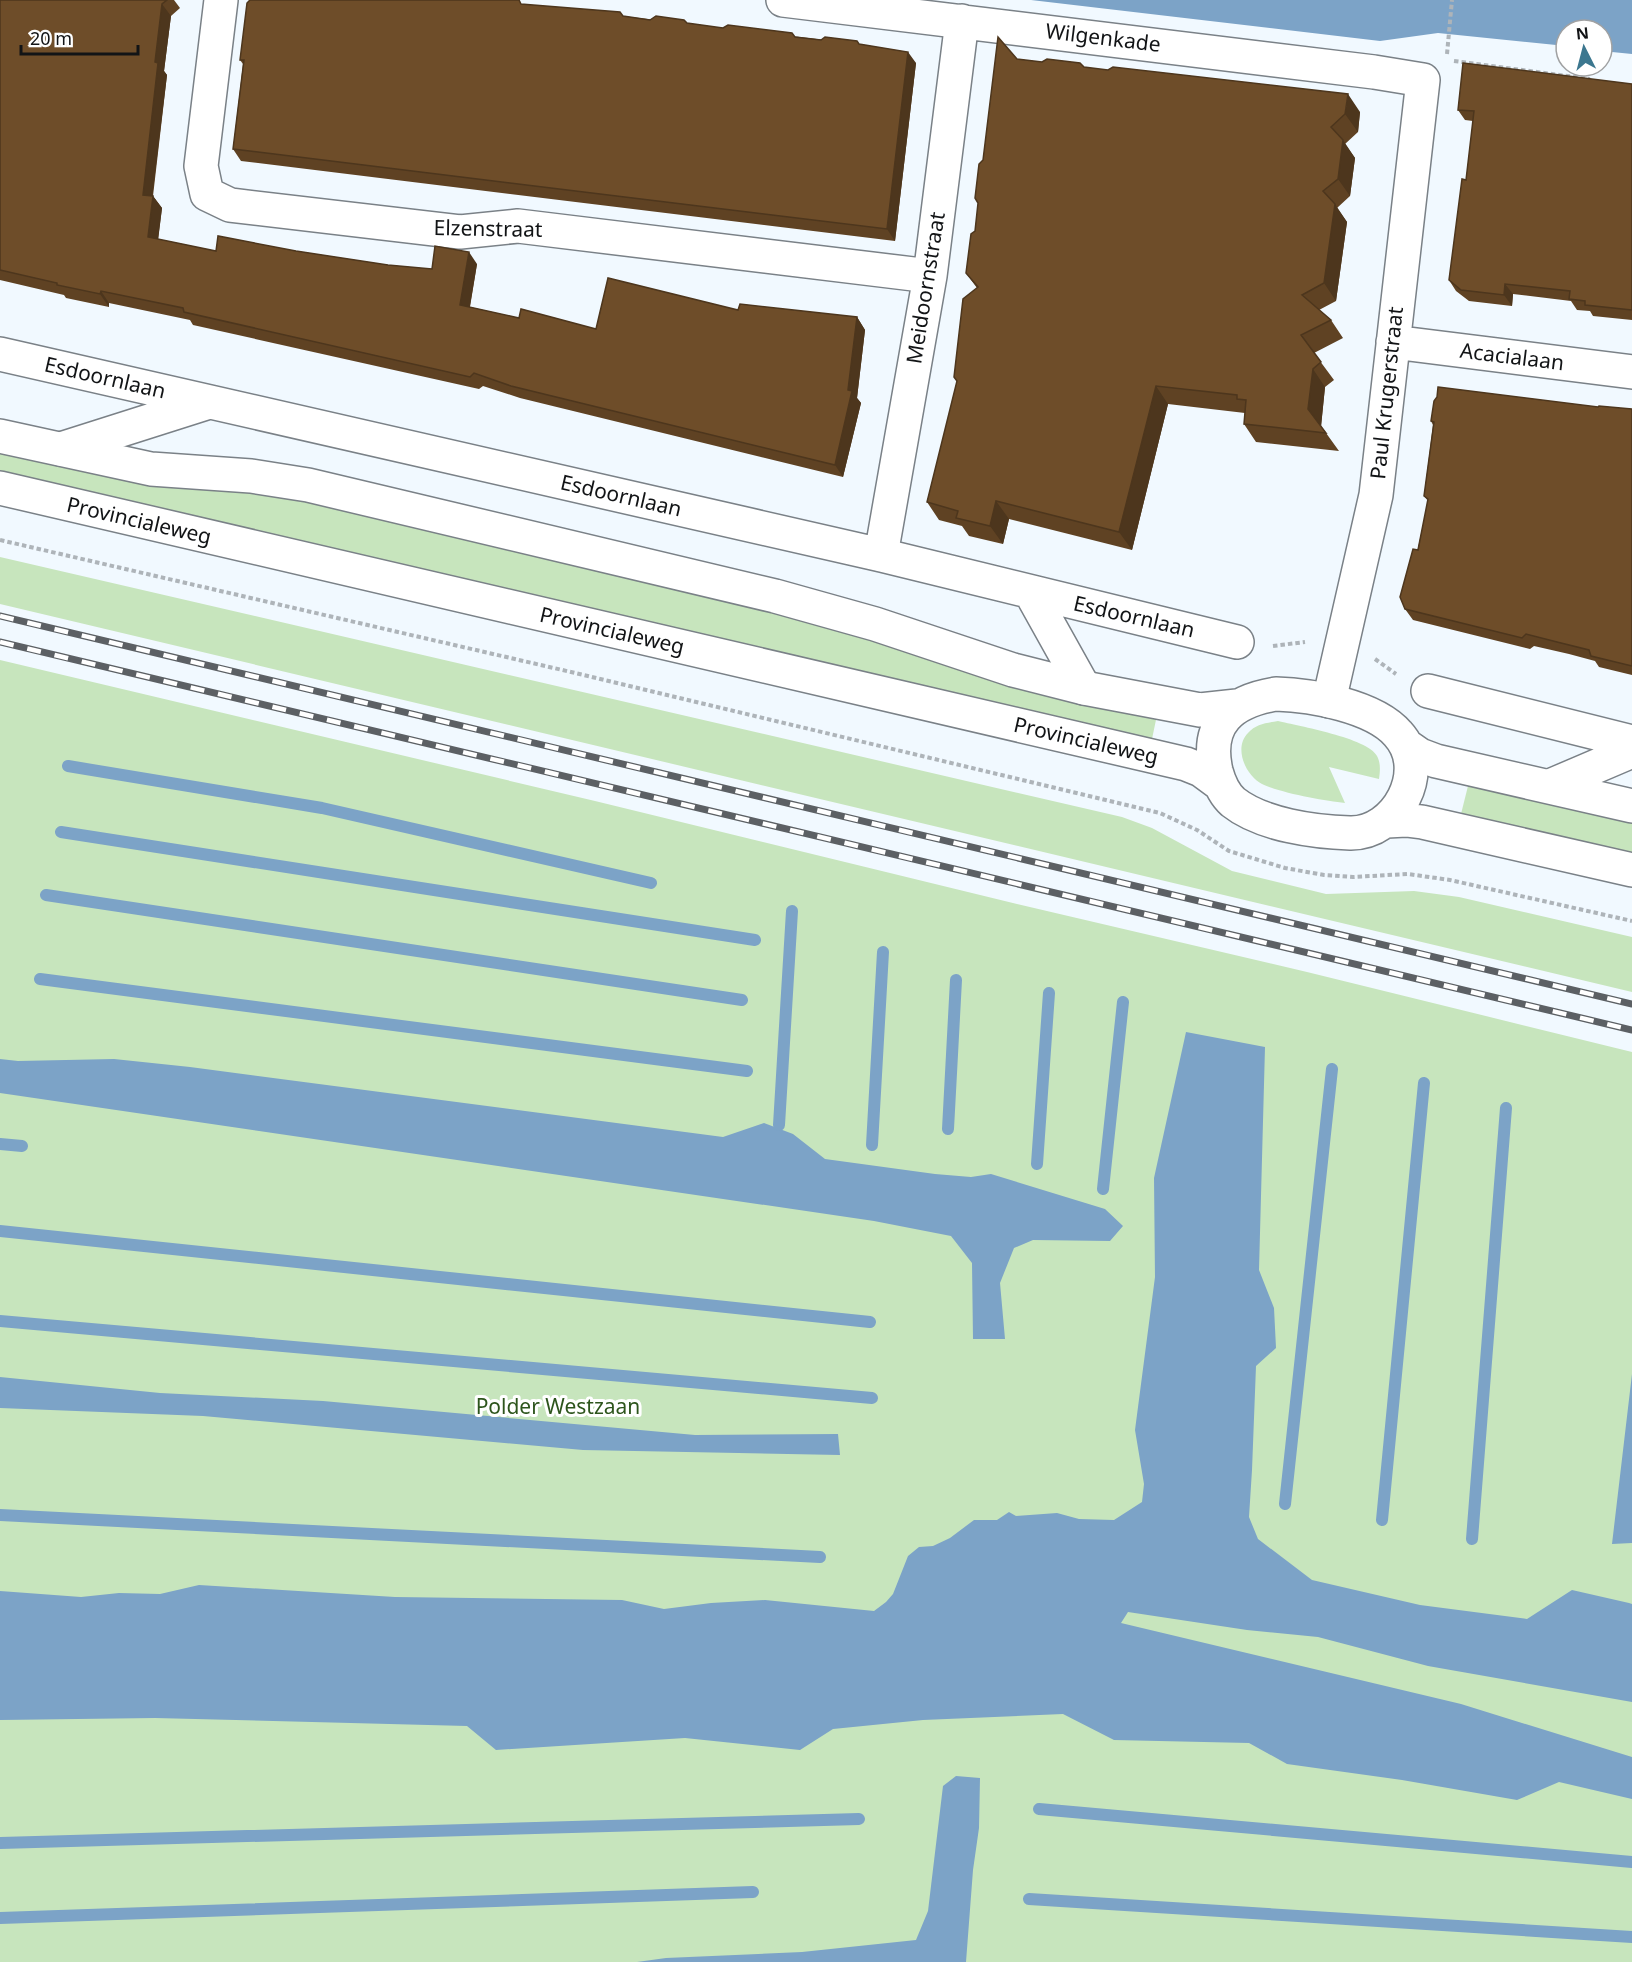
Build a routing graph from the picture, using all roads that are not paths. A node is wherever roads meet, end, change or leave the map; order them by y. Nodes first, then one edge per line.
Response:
1 (220, 0) edge
2 (783, 0) edge
3 (962, 21) junction
4 (1434, 70) joint
5 (930, 276) junction
6 (1393, 342) junction
7 (0, 354) edge
8 (1632, 372) edge
9 (211, 402) junction
10 (0, 436) edge
11 (61, 449) junction
12 (0, 488) edge
13 (881, 555) junction
14 (1031, 593) junction
15 (1237, 642) dead end
16 (1084, 688) junction
17 (1428, 691) dead end
18 (1329, 701) junction
19 (1237, 706) junction
20 (1632, 742) edge
21 (1407, 746) junction
22 (1632, 751) edge
23 (1220, 784) junction
24 (1550, 786) junction
25 (1632, 806) edge
26 (1386, 821) junction
27 (1632, 870) edge

1 - 5 street, Elzenstraat
2 - 3 street, Wilgenkade
3 - 4 street, Wilgenkade
3 - 5 street, Meidoornstraat
4 - 6 street, Paul Krugerstraat
5 - 13 street, Meidoornstraat
6 - 8 street, Acacialaan
6 - 18 street, Paul Krugerstraat
7 - 9 street, Esdoornlaan
9 - 11 street, Esdoornlaan
9 - 13 street, Esdoornlaan
10 - 11 street
11 - 16 street
12 - 23 street, Provincialeweg
13 - 14 street, Esdoornlaan
14 - 15 street, Esdoornlaan
14 - 16 street, Esdoornlaan
16 - 19 street
17 - 20 street
18 - 19 street
18 - 21 street
19 - 23 street
21 - 24 street
21 - 26 street
22 - 24 street
23 - 26 street
24 - 25 street
26 - 27 street

